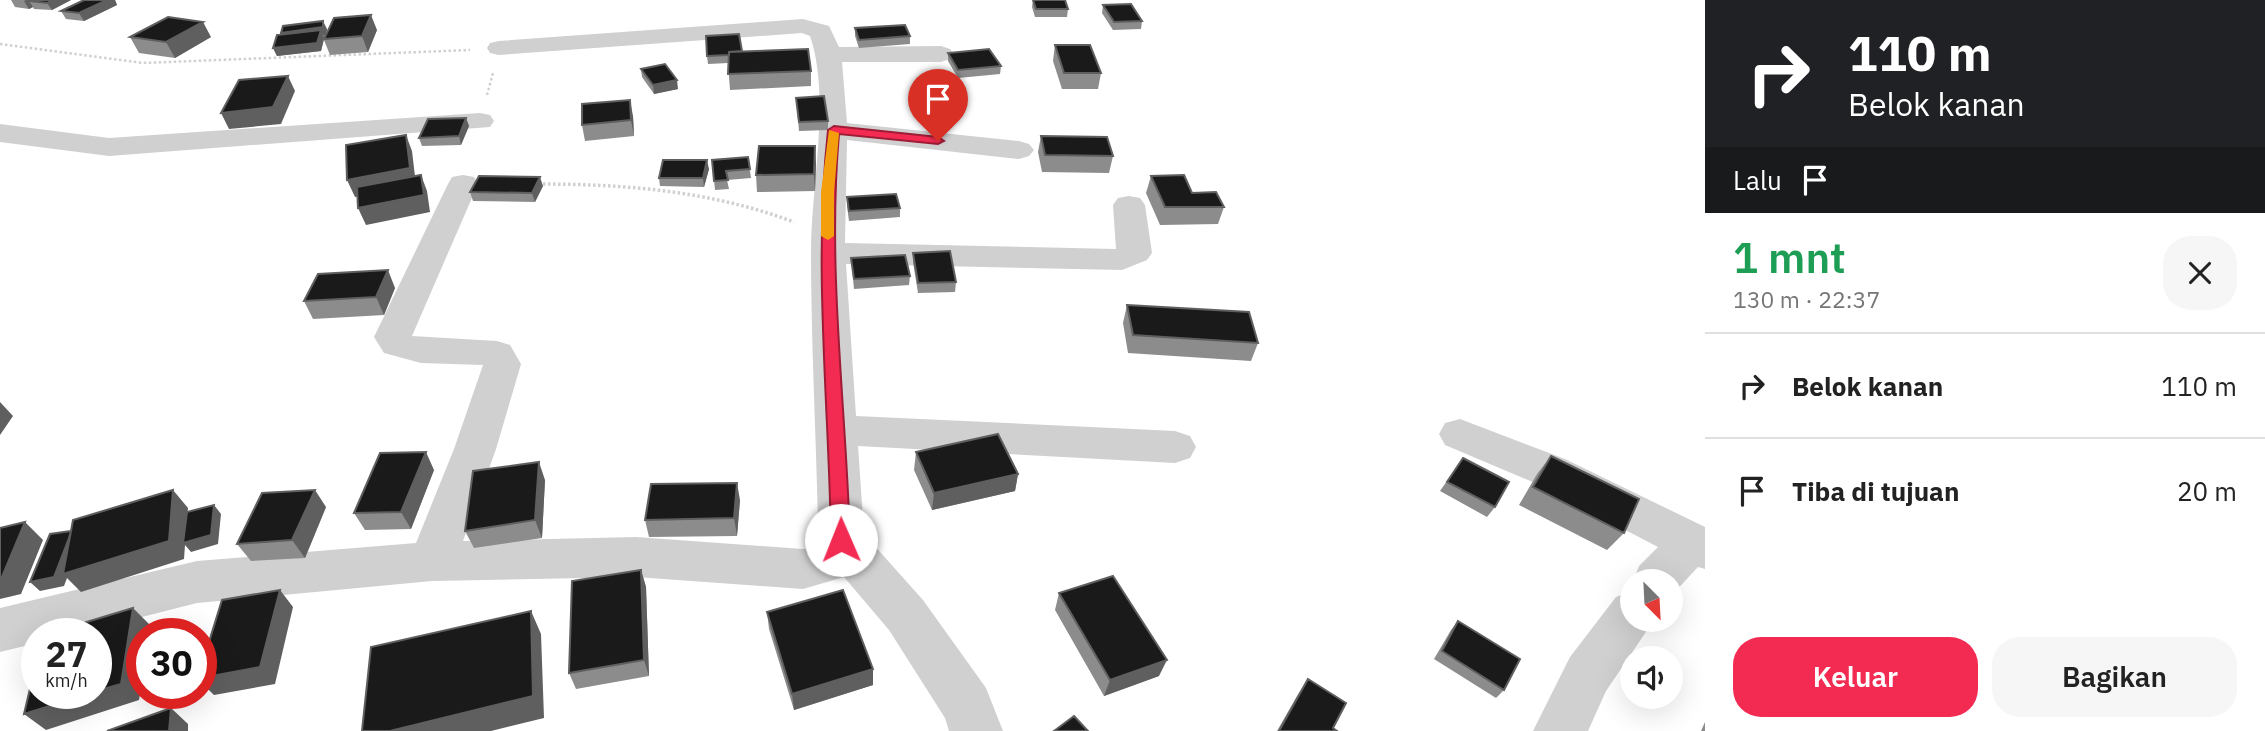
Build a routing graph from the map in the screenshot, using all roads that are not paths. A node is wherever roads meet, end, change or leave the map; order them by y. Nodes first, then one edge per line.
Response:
1 (499, 48) road end
2 (941, 54) dead end
3 (829, 55) junction
4 (480, 121) road end
5 (834, 130) junction
6 (0, 133) edge
7 (1019, 150) dead end
8 (463, 184) dead end
9 (1129, 205) dead end
10 (828, 242) junction
11 (838, 430) junction
12 (1460, 434) dead end
13 (1175, 447) dead end
14 (841, 540) junction
15 (1700, 547) edge
16 (432, 561) junction
17 (1667, 569) edge
18 (0, 630) edge
19 (1620, 630) edge
20 (976, 731) edge
21 (1560, 731) edge

1 - 3 street
2 - 3 street
3 - 5 street
4 - 6 street
5 - 7 street
5 - 10 street
8 - 16 street
9 - 10 street
10 - 11 street
11 - 13 street
11 - 14 street
12 - 15 street
14 - 16 street
14 - 20 street
15 - 17 street
16 - 18 street
19 - 21 street

